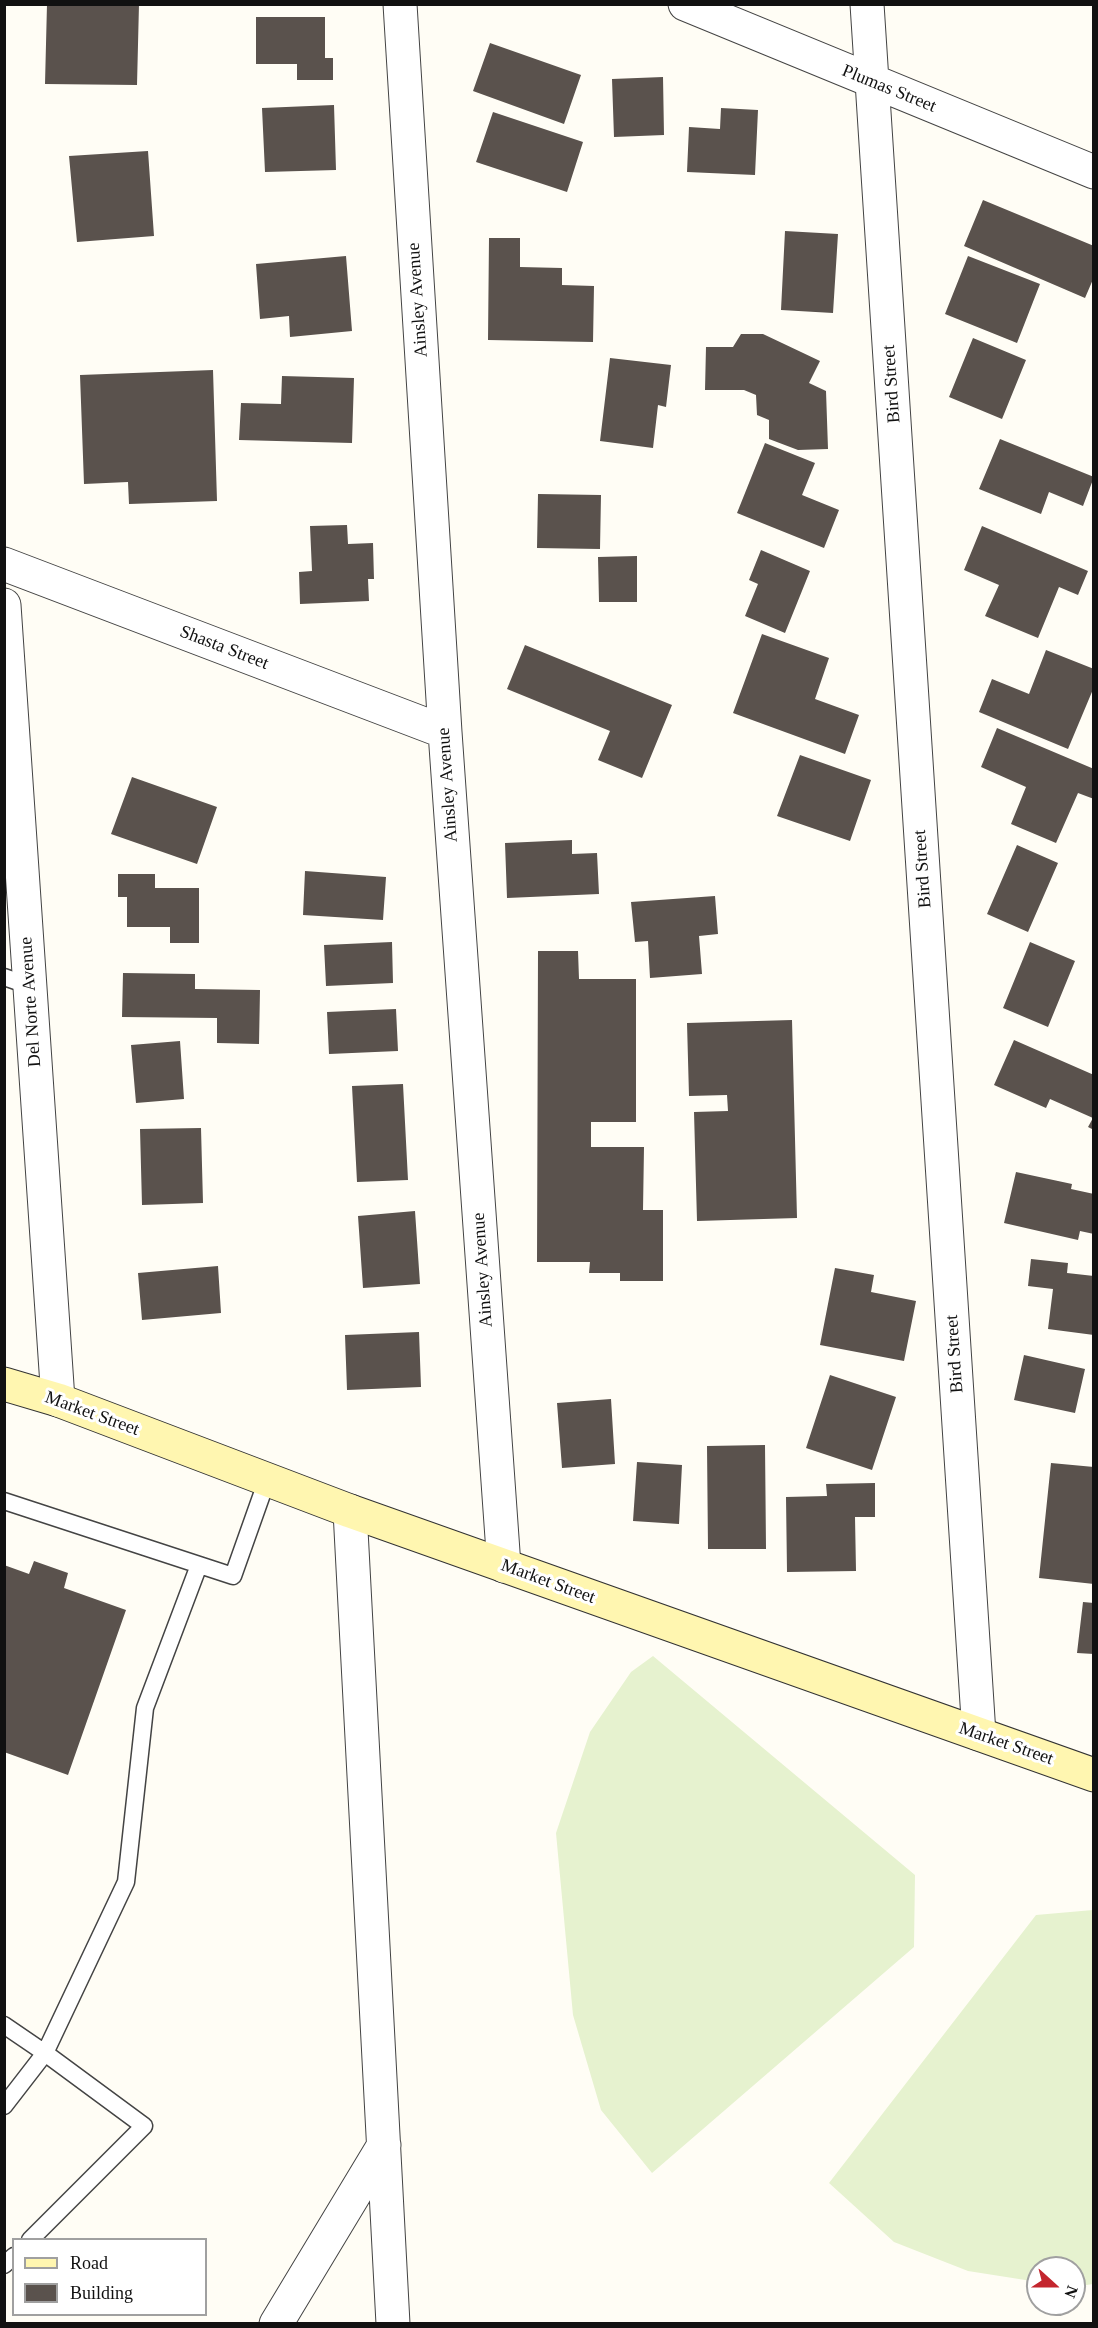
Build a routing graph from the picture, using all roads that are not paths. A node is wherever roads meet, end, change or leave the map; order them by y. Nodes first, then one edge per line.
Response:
1 (400, 4) edge
2 (867, 4) edge
3 (691, 6) edge
4 (872, 82) junction
5 (1094, 172) edge
6 (4, 564) edge
7 (4, 605) edge
8 (444, 732) junction
9 (17, 982) edge
10 (4, 1384) edge
11 (58, 1400) junction
12 (267, 1480) junction
13 (4, 1501) edge
14 (350, 1511) junction
15 (199, 1565) junction
16 (504, 1566) junction
17 (979, 1734) junction
18 (1094, 1775) edge
19 (4, 2025) edge
20 (45, 2053) junction
21 (4, 2106) edge
22 (384, 2145) junction
23 (32, 2238) edge
24 (276, 2324) edge
25 (393, 2324) edge

1 - 8 street, Ainsley Avenue
2 - 4 street, Bird Street
3 - 4 street, Plumas Street
4 - 5 street, Plumas Street
4 - 17 street, Bird Street
6 - 8 street, Shasta Street
7 - 9 street, Del Norte Avenue
8 - 16 street, Ainsley Avenue
9 - 11 street, Del Norte Avenue
10 - 11 main road, Market Street
11 - 12 main road, Market Street
12 - 14 main road, Market Street
12 - 15 lane
13 - 15 lane
14 - 16 main road, Market Street
14 - 22 street
15 - 20 lane
16 - 17 main road, Market Street
17 - 18 main road, Market Street
19 - 20 lane
20 - 21 lane
20 - 23 lane
22 - 24 street
22 - 25 street

